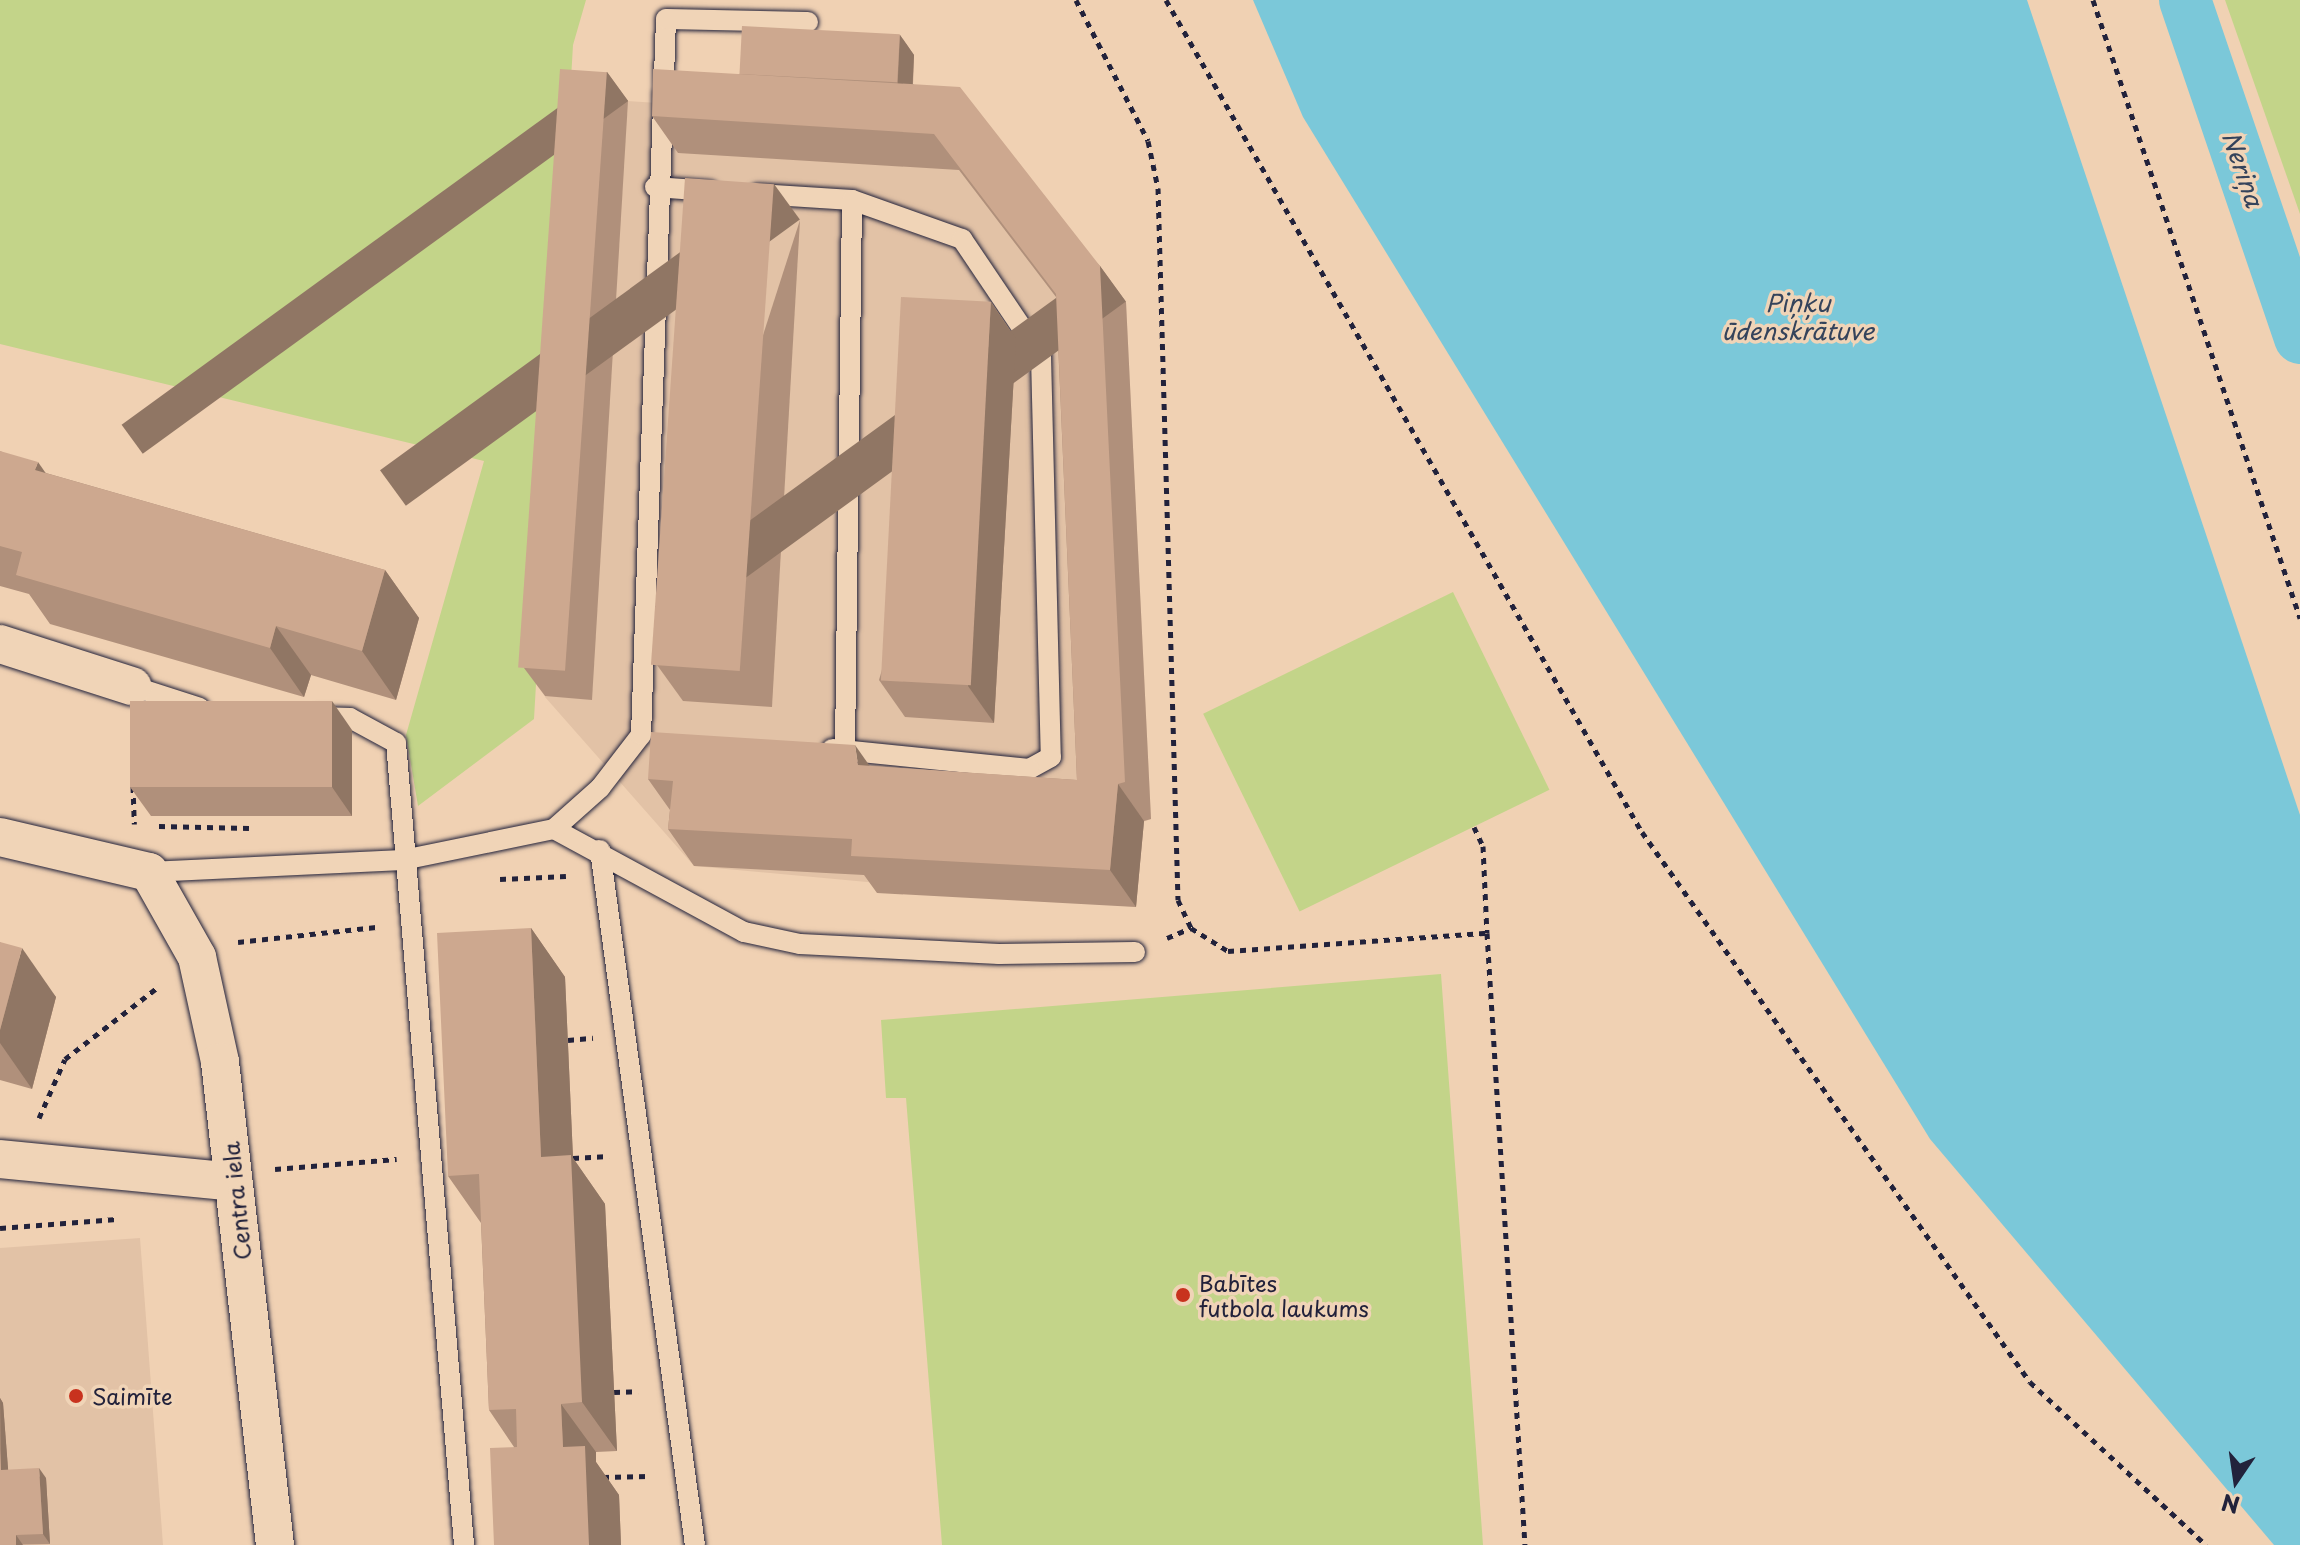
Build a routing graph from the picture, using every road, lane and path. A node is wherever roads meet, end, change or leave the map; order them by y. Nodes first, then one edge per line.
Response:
1 (1076, 0) edge
2 (1166, 0) edge
3 (2093, 0) edge
4 (808, 22) dead end
5 (655, 187) junction
6 (852, 200) junction
7 (2300, 618) edge
8 (0, 644) edge
9 (132, 686) joint
10 (229, 713) edge
11 (289, 715) edge
12 (641, 735) junction
13 (672, 737) edge
14 (814, 748) edge
15 (845, 750) junction
16 (133, 779) edge
17 (252, 815) edge
18 (1474, 827) dead end
19 (236, 828) dead end
20 (252, 828) dead end
21 (554, 829) junction
22 (0, 837) edge
23 (600, 850) junction
24 (403, 860) junction
25 (149, 872) junction
26 (603, 874) junction
27 (491, 880) dead end
28 (409, 923) junction
29 (1487, 933) junction
30 (1135, 952) dead end
31 (197, 957) junction
32 (430, 1156) junction
33 (10, 1160) edge
34 (233, 1177) junction
35 (121, 1218) dead end
36 (0, 1228) edge
37 (686, 1475) junction
38 (597, 1477) dead end
39 (275, 1545) edge
40 (464, 1545) edge
41 (695, 1545) edge
42 (1525, 1545) edge
43 (2206, 1545) edge

1 - 29 path
2 - 43 path
3 - 7 path
4 - 5 lane
5 - 6 lane
5 - 12 lane
6 - 15 lane
6 - 15 lane
8 - 9 street
9 - 10 lane
11 - 24 lane
12 - 13 lane
12 - 21 lane
14 - 15 lane
16 - 19 path
17 - 20 path
18 - 29 path
21 - 23 lane
21 - 24 lane
22 - 25 street
23 - 26 lane
23 - 30 lane
24 - 25 lane
24 - 28 lane
25 - 31 street, Centra iela
26 - 27 path
26 - 37 lane
28 - 31 path
28 - 32 lane
29 - 42 path
31 - 33 path
31 - 34 street, Centra iela
32 - 34 path
32 - 40 lane
33 - 34 street
34 - 39 street, Centra iela
35 - 36 path
37 - 38 path
37 - 41 lane

